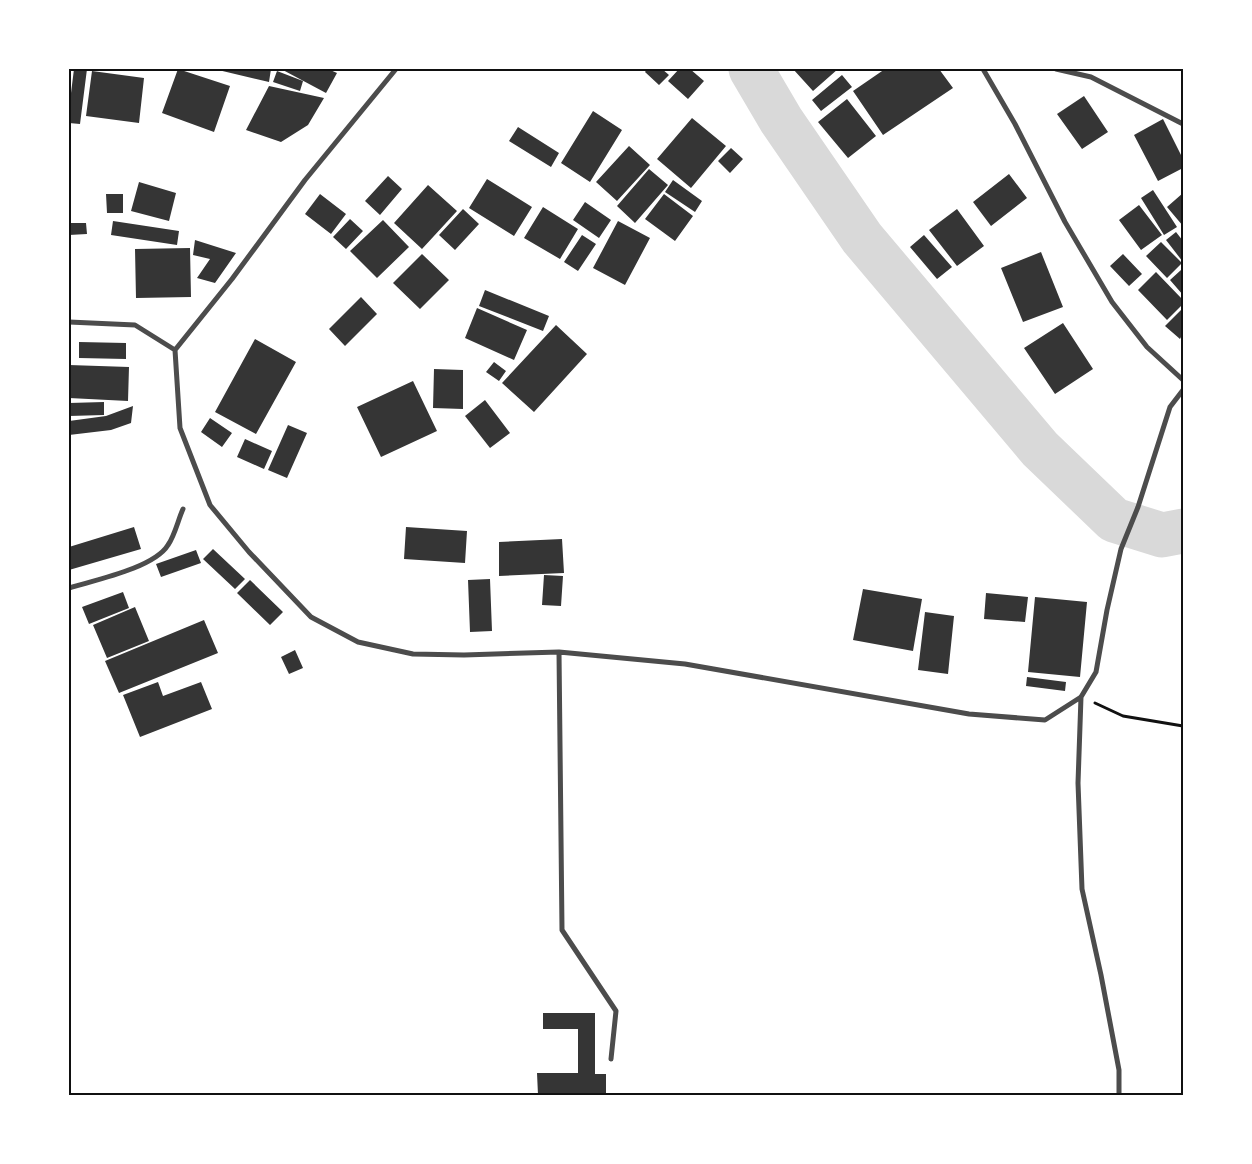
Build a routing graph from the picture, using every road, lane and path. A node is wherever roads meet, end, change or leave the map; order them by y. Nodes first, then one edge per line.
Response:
1 (396, 69) edge
2 (983, 69) edge
3 (1056, 69) edge
4 (1183, 124) edge
5 (69, 322) edge
6 (175, 350) junction
7 (1183, 380) edge
8 (1183, 390) edge
9 (183, 509) dead end
10 (69, 588) edge
11 (559, 652) junction
12 (1082, 697) junction
13 (1183, 726) edge
14 (611, 1059) dead end
15 (1120, 1095) edge

1 - 6 street
2 - 7 street
3 - 4 street
5 - 6 street
6 - 11 street
8 - 12 street
9 - 10 street
11 - 12 street
11 - 14 street
12 - 13 path
12 - 15 street

